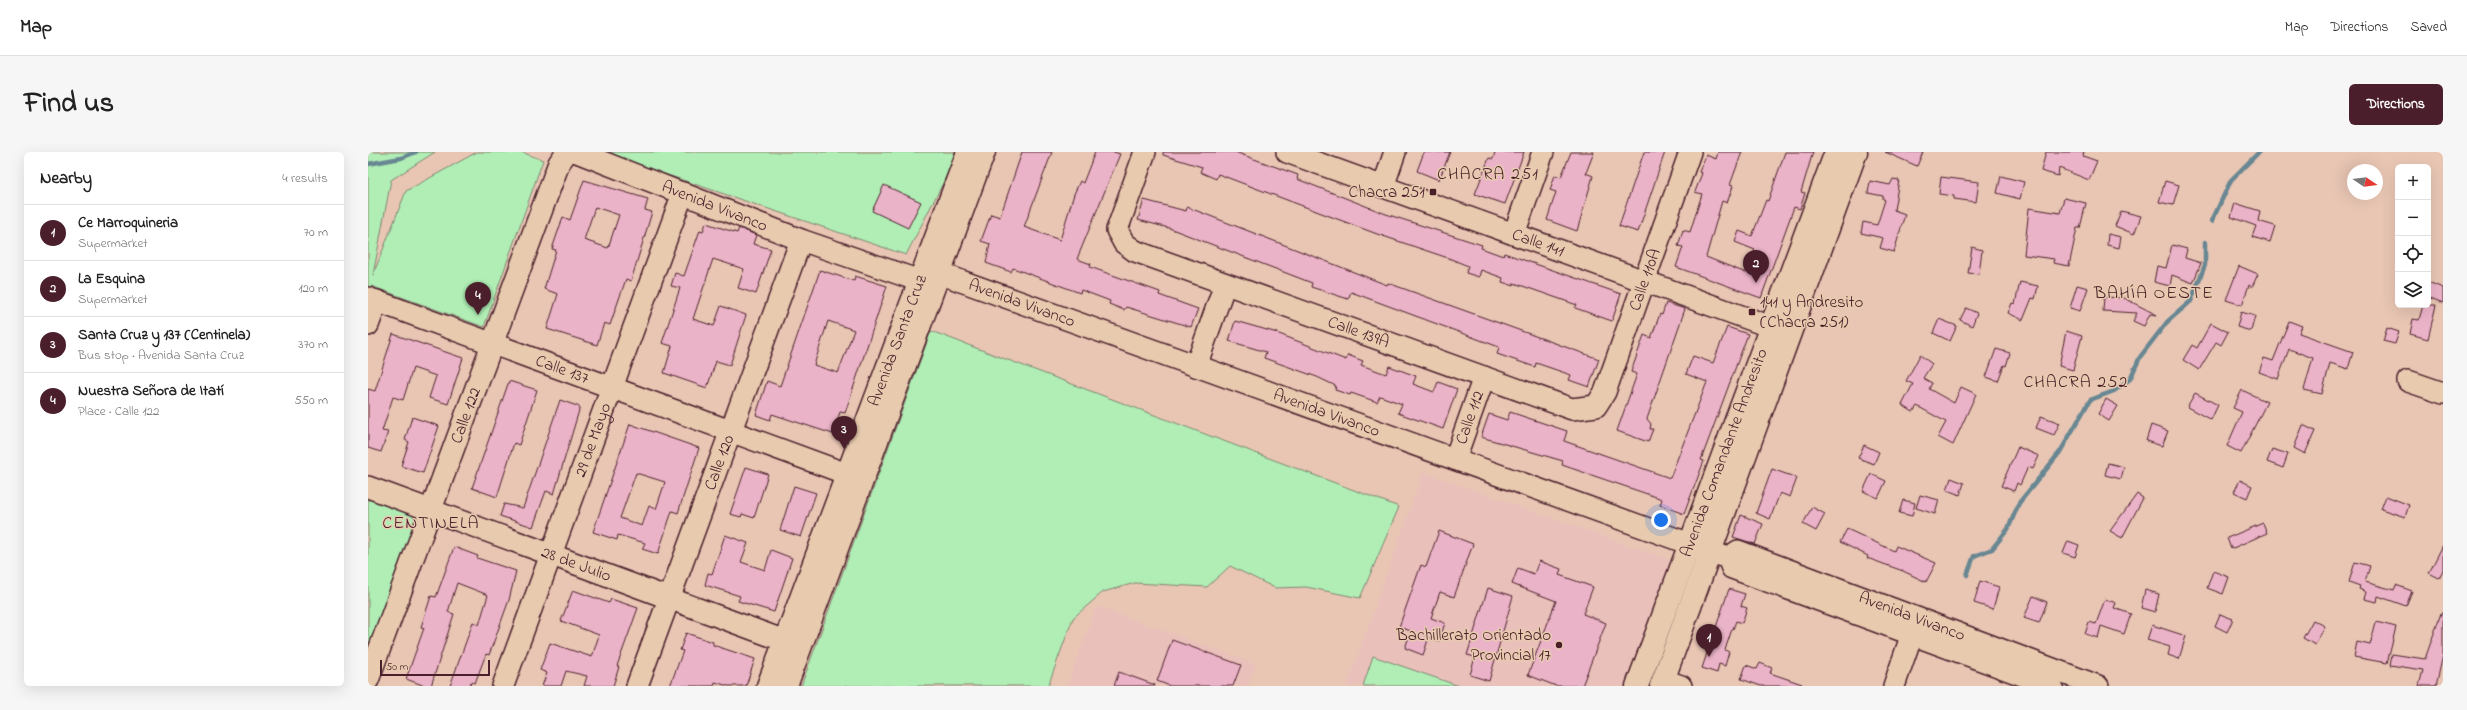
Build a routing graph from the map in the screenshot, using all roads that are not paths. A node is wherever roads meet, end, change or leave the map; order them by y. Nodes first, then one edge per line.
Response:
1 (567, 152) edge
2 (577, 152) edge
3 (968, 152) edge
4 (984, 152) edge
5 (1145, 152) edge
6 (1286, 152) edge
7 (1395, 152) edge
8 (1544, 152) edge
9 (1690, 152) edge
10 (1836, 152) edge
11 (1856, 152) edge
12 (1383, 187) junction
13 (683, 193) junction
14 (1514, 234) junction
15 (801, 240) junction
16 (928, 274) junction
17 (1644, 281) junction
18 (1225, 284) junction
19 (372, 300) edge
20 (368, 325) edge
21 (1781, 330) junction
22 (491, 343) junction
23 (1196, 366) junction
24 (1484, 377) junction
25 (2408, 381) dead end
26 (612, 388) junction
27 (2443, 393) edge
28 (1596, 406) joint
29 (731, 432) junction
30 (1455, 459) junction
31 (847, 474) junction
32 (368, 487) edge
33 (430, 510) junction
34 (1690, 544) junction
35 (1719, 554) junction
36 (551, 555) junction
37 (670, 598) junction
38 (1912, 634) junction
39 (785, 641) junction
40 (368, 680) edge
41 (1669, 684) edge
42 (503, 686) edge
43 (638, 686) edge
44 (768, 686) edge
45 (786, 686) edge
46 (1637, 686) edge
47 (1894, 686) edge
48 (2052, 686) edge
49 (2098, 686) edge

1 - 22 street, Calle 122
2 - 13 street, Avenida Vivanco
3 - 16 main road, Avenida Santa Cruz
4 - 16 main road, Avenida Santa Cruz
5 - 18 street, Calle 139A
6 - 12 street, Calle 141
7 - 12 street
8 - 14 street
9 - 17 street, Calle 110A
10 - 21 main road, Avenida Comandante Andresito
11 - 21 main road, Avenida Comandante Andresito
12 - 14 street, Calle 141
13 - 15 street, Avenida Vivanco
13 - 26 street, 29 de Mayo
14 - 17 street, Calle 141
15 - 16 street, Avenida Vivanco
15 - 29 street, Calle 120
16 - 23 street, Avenida Vivanco
16 - 31 main road, Avenida Santa Cruz
16 - 45 main road, Avenida Santa Cruz
17 - 21 street, Calle 141
17 - 28 street, Calle 110A
18 - 23 street
18 - 24 street, Calle 139A
19 - 20 street
19 - 22 street, Calle 137
21 - 34 main road, Avenida Comandante Andresito
21 - 35 main road, Avenida Comandante Andresito
22 - 26 street, Calle 137
22 - 33 street, Calle 122
23 - 30 street, Avenida Vivanco
24 - 28 street, Calle 139A
24 - 30 street, Calle 112
25 - 27 street
26 - 29 street, Calle 137
26 - 36 street, 29 de Mayo
29 - 31 street, Calle 137
29 - 37 street, Calle 120
30 - 34 street, Avenida Vivanco
31 - 39 main road, Avenida Santa Cruz
32 - 33 street, 28 de Julio
33 - 36 street, 28 de Julio
33 - 40 street, Calle 122
34 - 35 street, Avenida Vivanco
34 - 46 main road, Avenida Comandante Andresito
35 - 38 street, Avenida Vivanco
35 - 41 main road, Avenida Comandante Andresito
35 - 49 street, Avenida Vivanco
36 - 37 street, 28 de Julio
36 - 42 street, 29 de Mayo
37 - 39 street, 28 de Julio
37 - 43 street, Calle 120
38 - 47 street
38 - 48 street, Avenida Vivanco
39 - 44 main road, Avenida Santa Cruz

